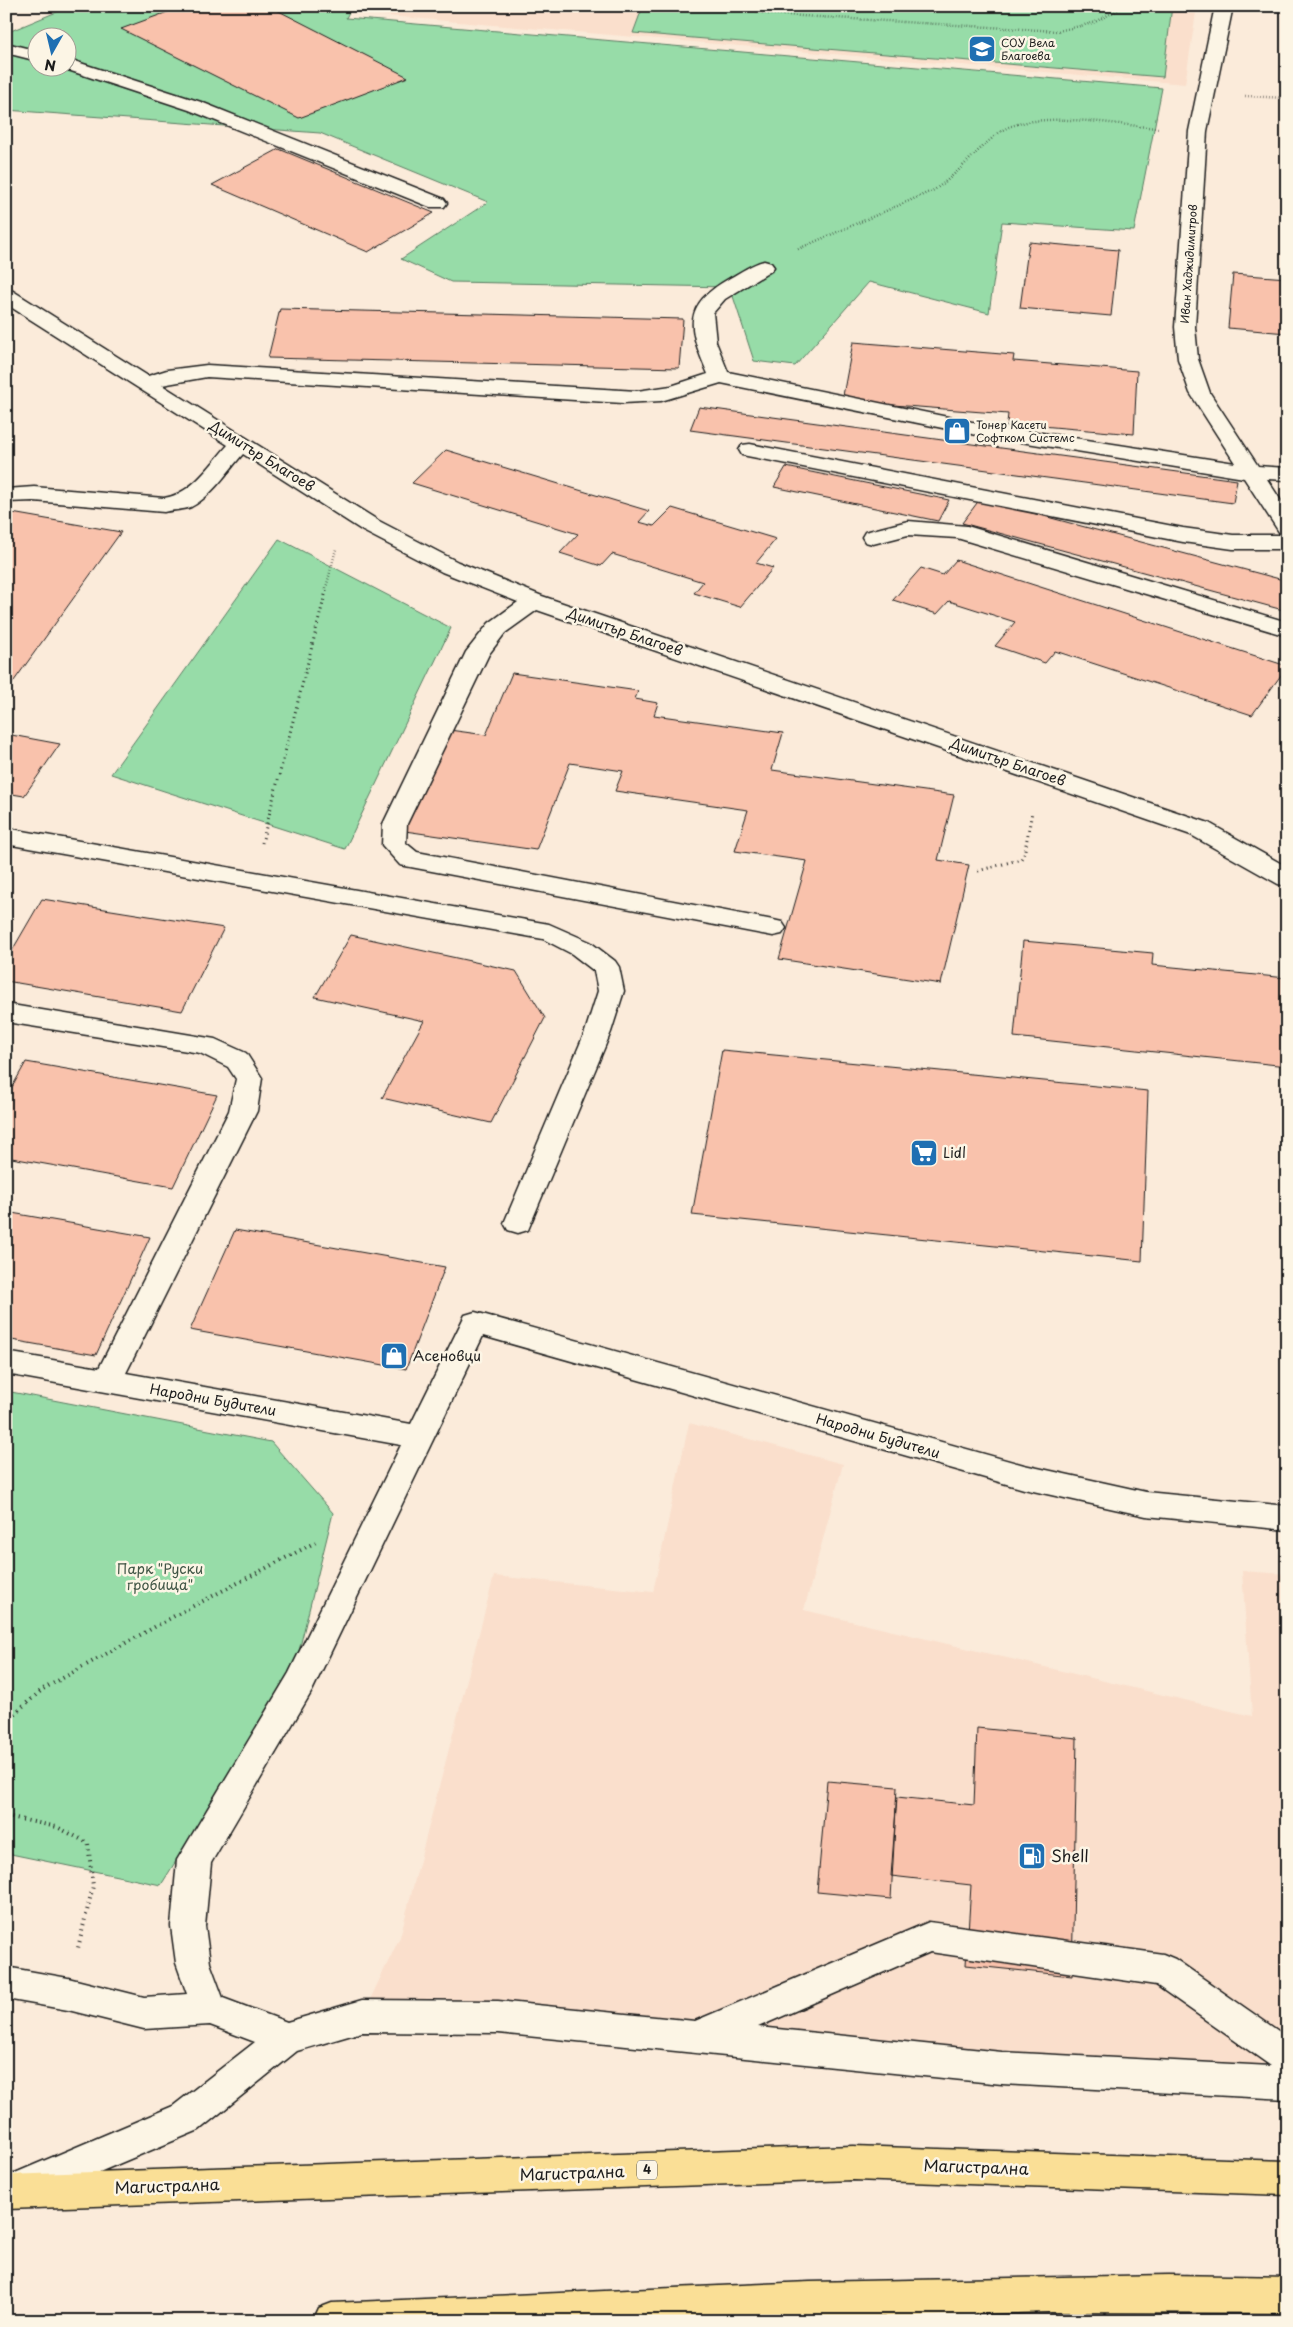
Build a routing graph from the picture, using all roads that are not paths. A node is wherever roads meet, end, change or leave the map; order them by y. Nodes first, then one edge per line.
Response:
1 (1224, 6) edge
2 (6, 48) edge
3 (28, 54) edge
4 (78, 67) edge
5 (437, 203) dead end
6 (764, 267) road end
7 (6, 295) edge
8 (720, 377) junction
9 (144, 384) junction
10 (242, 443) junction
11 (750, 450) dead end
12 (1250, 472) junction
13 (1287, 474) edge
14 (6, 496) edge
15 (1287, 527) edge
16 (873, 537) dead end
17 (1287, 542) edge
18 (534, 601) junction
19 (1287, 629) edge
20 (6, 836) edge
21 (1287, 878) edge
22 (773, 928) dead end
23 (6, 1012) edge
24 (518, 1223) dead end
25 (6, 1362) edge
26 (107, 1381) junction
27 (420, 1436) junction
28 (1287, 1518) edge
29 (6, 1983) edge
30 (210, 2010) junction
31 (698, 2036) junction
32 (287, 2038) junction
33 (1287, 2058) edge
34 (1287, 2083) edge
35 (1287, 2178) edge
36 (9, 2192) edge
37 (1022, 2293) junction
38 (1287, 2295) edge
39 (332, 2321) edge
40 (902, 2321) edge

1 - 12 street, Иван Хаджидимитров
2 - 3 street
4 - 5 street
6 - 8 street
7 - 9 street, Димитър Благоев
8 - 9 street
8 - 12 street
9 - 10 street, Димитър Благоев
10 - 14 street
10 - 18 street, Димитър Благоев
11 - 17 street
12 - 13 street
12 - 15 street, Иван Хаджидимитров
16 - 19 street
18 - 21 street, Димитър Благоев
18 - 22 street
20 - 24 street
23 - 26 street
25 - 26 street, Народни Будители
26 - 27 street, Народни Будители
27 - 28 street, Народни Будители
27 - 30 street
29 - 30 street
30 - 32 street
31 - 32 street
31 - 33 street
31 - 34 street
32 - 36 street
35 - 36 main road, Магистрална / 4
37 - 38 main road
37 - 39 main road
37 - 40 street

